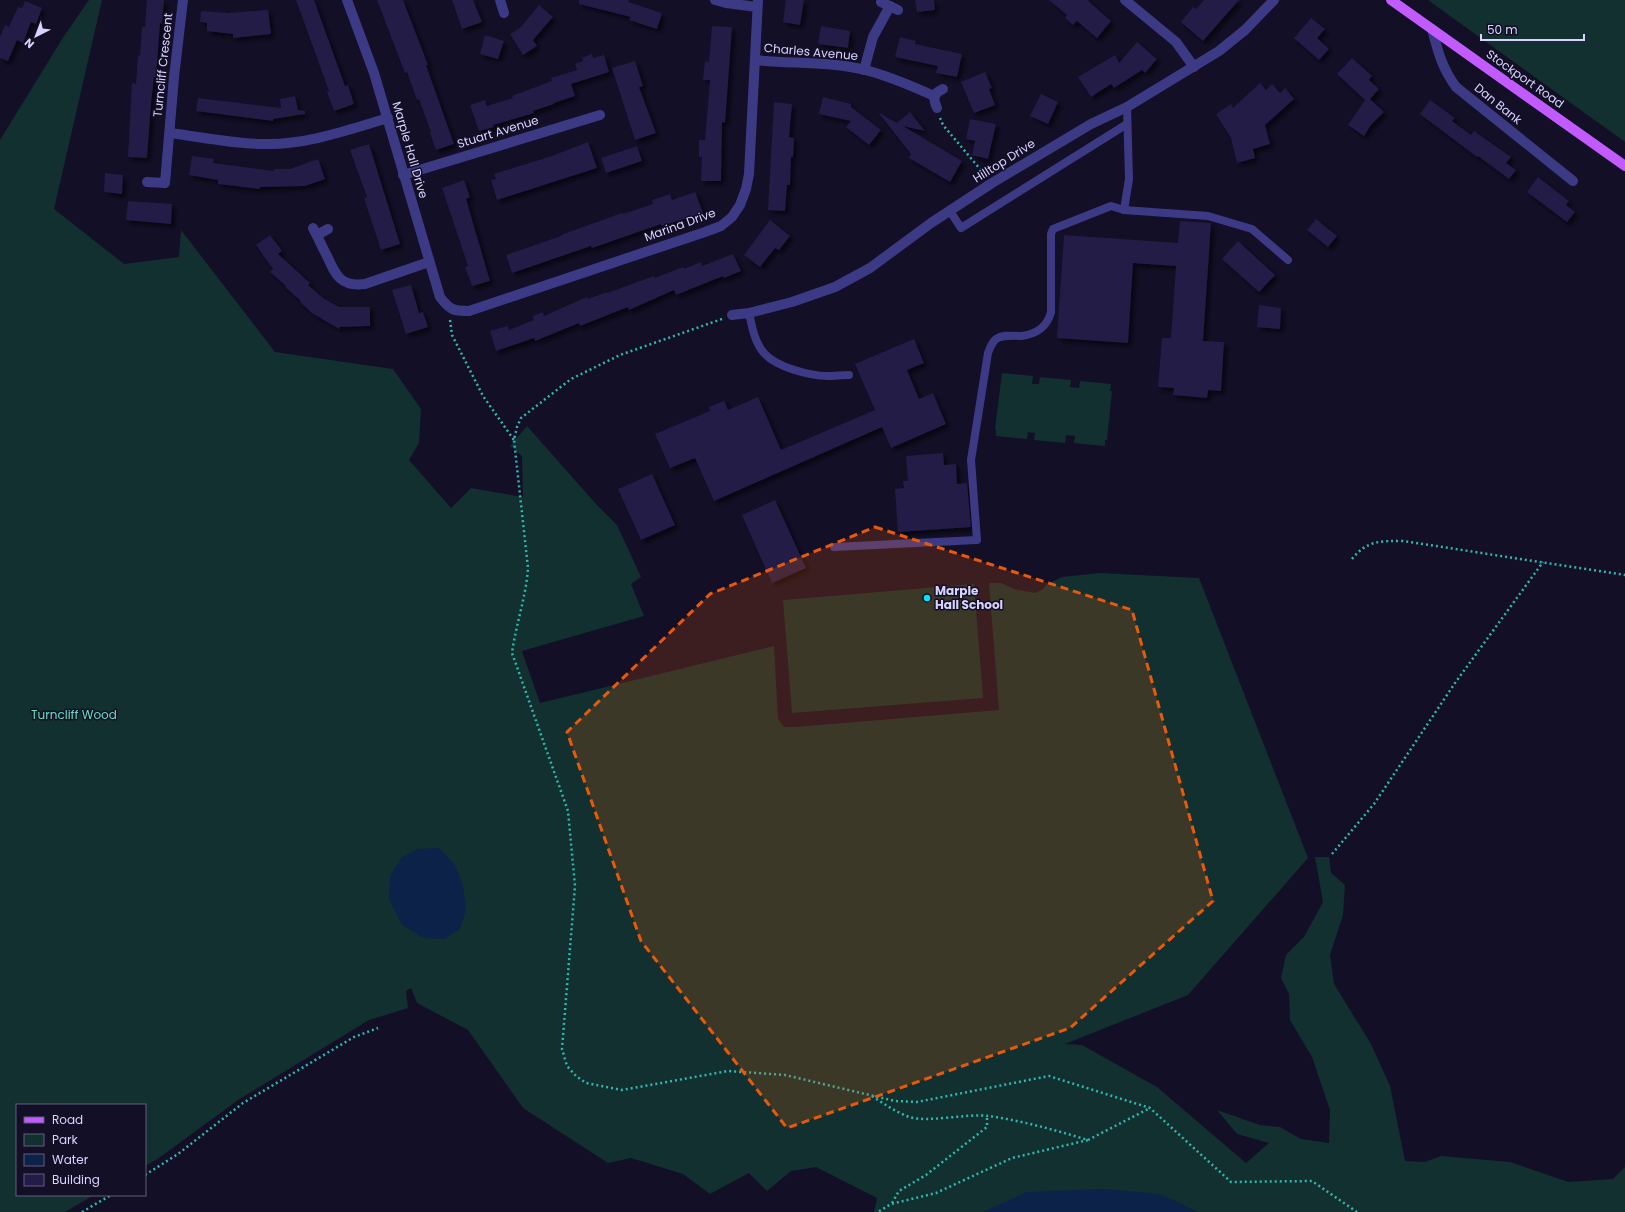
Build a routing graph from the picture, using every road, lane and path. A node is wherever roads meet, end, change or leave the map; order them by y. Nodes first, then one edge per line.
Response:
1 (183, 0) edge
2 (347, 0) edge
3 (500, 0) edge
4 (715, 0) edge
5 (1125, 0) edge
6 (1274, 0) edge
7 (1391, 0) edge
8 (757, 4) edge
9 (890, 6) dead end
10 (504, 13) dead end
11 (1432, 29) junction
12 (755, 60) junction
13 (1194, 67) junction
14 (864, 70) junction
15 (942, 89) dead end
16 (934, 96) junction
17 (1127, 107) junction
18 (937, 108) joint
19 (600, 115) dead end
20 (388, 118) junction
21 (1127, 124) junction
22 (170, 133) junction
23 (1625, 166) edge
24 (403, 175) junction
25 (1573, 181) dead end
26 (147, 182) dead end
27 (992, 183) junction
28 (1124, 210) junction
29 (950, 211) junction
30 (328, 229) dead end
31 (1288, 260) dead end
32 (429, 262) junction
33 (448, 307) junction
34 (749, 313) junction
35 (732, 315) joint
36 (849, 375) dead end
37 (514, 440) junction
38 (834, 547) dead end
39 (1352, 559) dead end
40 (1544, 562) junction
41 (1625, 575) edge
42 (1332, 854) dead end
43 (378, 1028) dead end
44 (870, 1095) junction
45 (1150, 1108) junction
46 (987, 1116) junction
47 (1088, 1140) junction
48 (146, 1174) edge
49 (109, 1196) edge
50 (892, 1204) junction
51 (82, 1212) edge
52 (878, 1212) edge
53 (1357, 1212) edge

1 - 22 street, Turncliff Crescent
2 - 20 street, Marple Hall Drive
3 - 10 street
4 - 8 street
5 - 13 street
6 - 13 street, Hilltop Drive
7 - 11 main road, Stockport Road
8 - 12 street, Marina Drive
9 - 14 street, Charles Avenue
11 - 23 main road, Stockport Road
11 - 25 street, Dan Bank
12 - 14 street, Charles Avenue
12 - 33 street, Marina Drive
13 - 17 street, Hilltop Drive
14 - 16 street, Charles Avenue
15 - 16 street
16 - 18 street
17 - 21 lane
17 - 27 street, Hilltop Drive
18 - 27 path
19 - 24 street, Stuart Avenue
20 - 22 street, Turncliff Crescent
20 - 24 street, Marple Hall Drive
21 - 28 lane
21 - 29 lane
22 - 26 street, Turncliff Crescent
24 - 32 street, Marple Hall Drive
27 - 29 street, Hilltop Drive
28 - 31 lane
28 - 38 lane
29 - 34 street, Hilltop Drive
30 - 32 street
32 - 33 street, Marple Hall Drive
33 - 37 path
34 - 35 street, Hilltop Drive
34 - 36 lane
35 - 37 path
37 - 44 path
39 - 40 path
40 - 41 path
40 - 42 path
43 - 48 path
44 - 45 path
44 - 46 path
45 - 47 path
45 - 53 path
46 - 47 path
46 - 50 path
47 - 50 path
49 - 51 path
50 - 52 path

